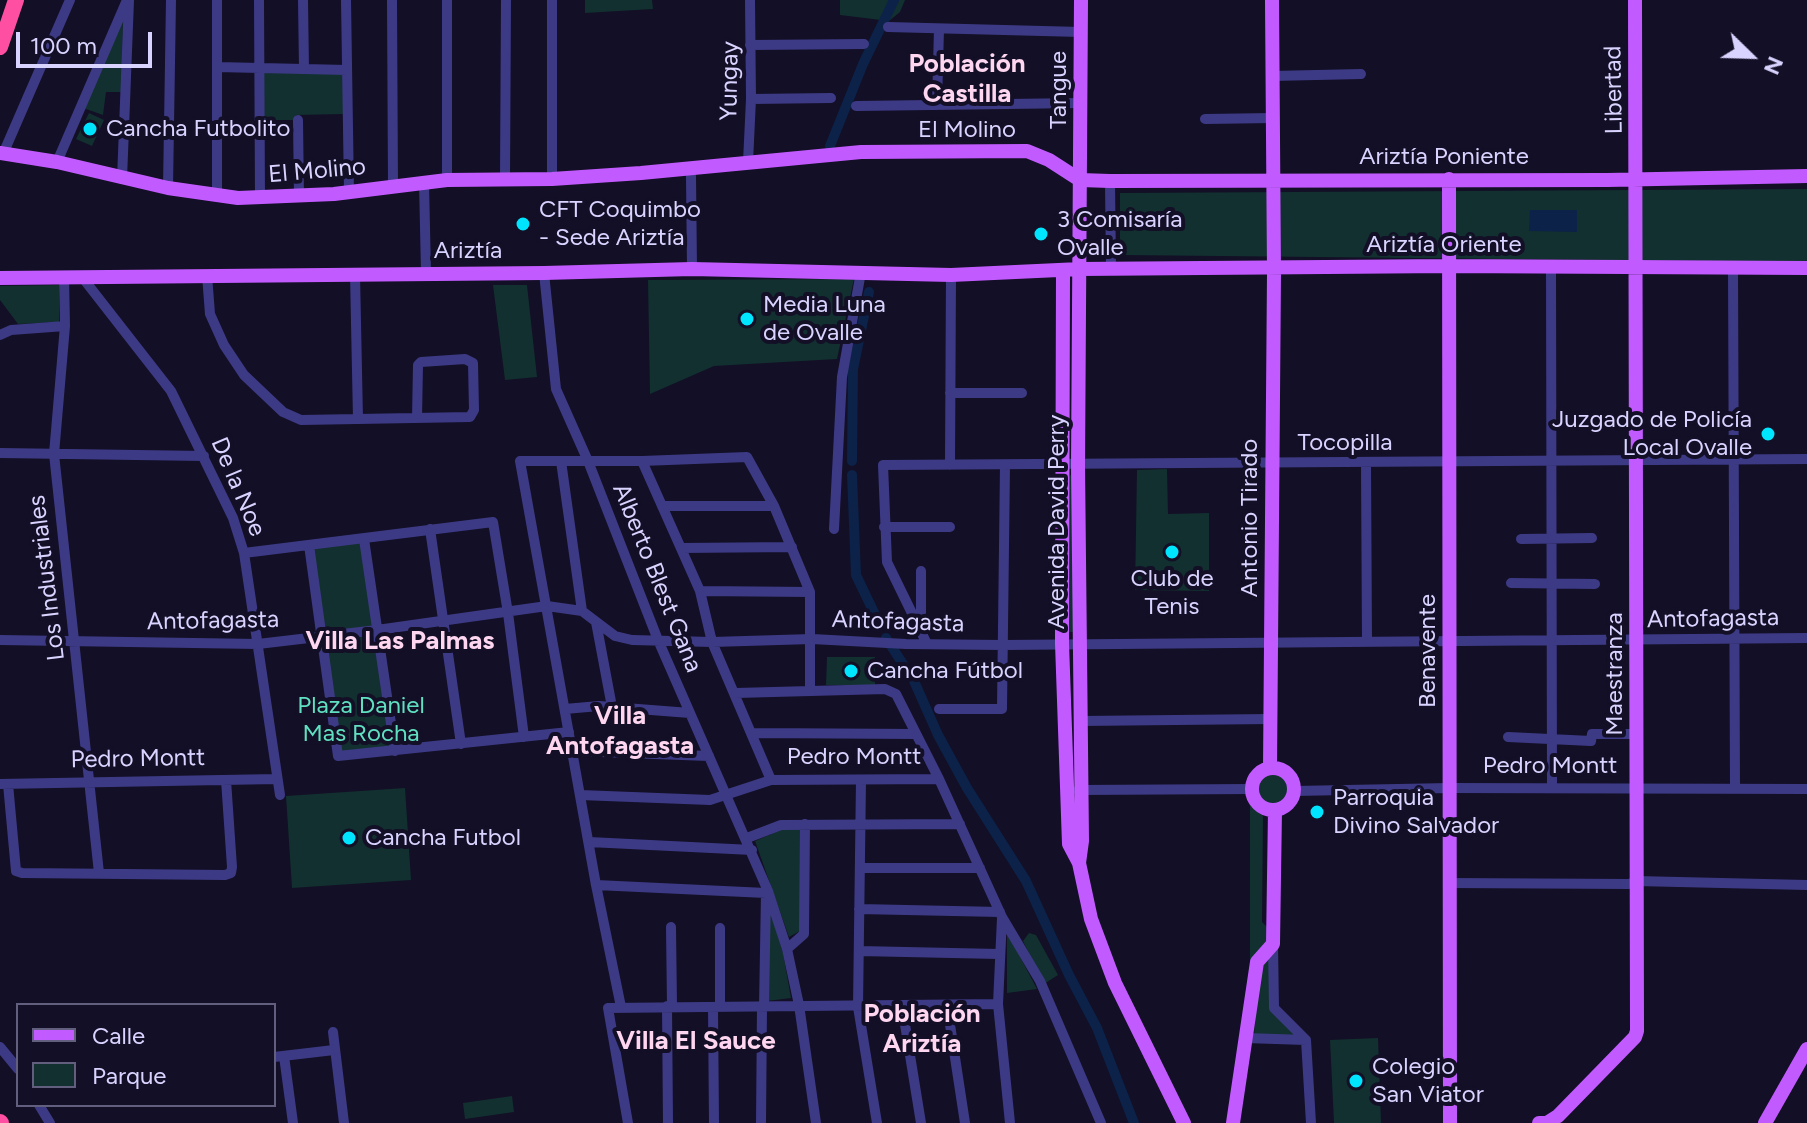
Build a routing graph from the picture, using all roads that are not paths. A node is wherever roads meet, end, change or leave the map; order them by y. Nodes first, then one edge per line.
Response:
1 (16, 0) edge
2 (70, 0) edge
3 (127, 0) edge
4 (171, 0) edge
5 (217, 0) edge
6 (259, 0) edge
7 (303, 0) edge
8 (346, 0) edge
9 (392, 0) edge
10 (447, 0) edge
11 (506, 0) edge
12 (552, 0) edge
13 (750, 0) edge
14 (1081, 0) edge
15 (1272, 0) edge
16 (1635, 0) edge
17 (888, 27) dead end
18 (939, 29) junction
19 (1081, 32) junction
20 (864, 44) dead end
21 (750, 45) junction
22 (0, 47) edge
23 (217, 67) junction
24 (259, 67) junction
25 (304, 69) junction
26 (347, 70) junction
27 (1361, 74) dead end
28 (1272, 76) junction
29 (831, 98) dead end
30 (751, 99) junction
31 (1081, 103) junction
32 (937, 104) junction
33 (856, 106) dead end
34 (1273, 118) junction
35 (1205, 119) dead end
36 (298, 120) dead end
37 (1, 154) edge
38 (1080, 159) junction
39 (57, 162) junction
40 (748, 162) junction
41 (1053, 162) junction
42 (641, 173) junction
43 (691, 176) joint
44 (1807, 176) edge
45 (505, 178) junction
46 (122, 179) junction
47 (552, 179) junction
48 (1273, 179) junction
49 (1449, 179) junction
50 (447, 180) junction
51 (1080, 180) junction
52 (1637, 180) junction
53 (1110, 181) junction
54 (424, 182) junction
55 (393, 186) junction
56 (168, 188) junction
57 (349, 192) junction
58 (217, 196) junction
59 (260, 197) junction
60 (299, 197) junction
61 (1449, 266) junction
62 (1274, 267) junction
63 (1551, 267) junction
64 (1637, 268) junction
65 (1733, 268) junction
66 (1807, 268) edge
67 (692, 269) junction
68 (1080, 269) junction
69 (1111, 269) junction
70 (1063, 271) junction
71 (861, 272) junction
72 (426, 273) junction
73 (544, 273) junction
74 (355, 274) junction
75 (207, 275) junction
76 (951, 275) junction
77 (64, 277) junction
78 (82, 277) junction
79 (0, 278) edge
80 (65, 326) junction
81 (0, 335) edge
82 (950, 393) junction
83 (1022, 393) dead end
84 (417, 418) junction
85 (358, 419) junction
86 (0, 453) edge
87 (54, 454) junction
88 (204, 456) junction
89 (1734, 459) junction
90 (1807, 459) edge
91 (1637, 460) junction
92 (561, 461) junction
93 (588, 461) junction
94 (642, 461) junction
95 (1449, 462) junction
96 (1552, 462) junction
97 (1272, 463) junction
98 (1366, 463) junction
99 (950, 465) junction
100 (1005, 465) junction
101 (1070, 465) junction
102 (662, 506) junction
103 (774, 506) junction
104 (884, 527) junction
105 (950, 527) dead end
106 (430, 529) junction
107 (834, 529) dead end
108 (1592, 538) dead end
109 (364, 539) junction
110 (1521, 539) dead end
111 (1552, 539) junction
112 (309, 545) junction
113 (792, 547) junction
114 (681, 548) junction
115 (244, 553) junction
116 (921, 571) dead end
117 (1511, 583) dead end
118 (1552, 583) junction
119 (1595, 584) dead end
120 (700, 591) junction
121 (810, 592) junction
122 (547, 606) junction
123 (582, 611) junction
124 (508, 613) junction
125 (444, 622) junction
126 (596, 622) junction
127 (377, 630) junction
128 (921, 632) junction
129 (322, 637) junction
130 (1736, 638) junction
131 (1807, 638) edge
132 (812, 639) junction
133 (0, 640) edge
134 (658, 640) junction
135 (1449, 640) junction
136 (1552, 640) junction
137 (1637, 640) junction
138 (75, 641) junction
139 (712, 642) junction
140 (1271, 642) junction
141 (1367, 642) junction
142 (1062, 643) junction
143 (1079, 643) junction
144 (258, 644) junction
145 (927, 644) junction
146 (1003, 645) junction
147 (810, 689) junction
148 (736, 693) junction
149 (612, 707) junction
150 (565, 709) junction
151 (939, 709) dead end
152 (690, 713) junction
153 (1271, 719) junction
154 (1080, 721) junction
155 (569, 732) junction
156 (753, 733) junction
157 (916, 734) junction
158 (1636, 734) junction
159 (524, 737) junction
160 (1508, 737) dead end
161 (1552, 738) junction
162 (461, 744) junction
163 (395, 751) junction
164 (573, 751) junction
165 (709, 756) junction
166 (1270, 768) junction
167 (277, 779) junction
168 (939, 779) junction
169 (226, 780) junction
170 (771, 780) junction
171 (861, 780) junction
172 (90, 782) junction
173 (4, 784) edge
174 (1450, 788) junction
175 (1552, 788) junction
176 (1636, 788) junction
177 (1735, 788) junction
178 (1252, 789) junction
179 (1807, 789) edge
180 (1065, 790) junction
181 (1082, 790) junction
182 (1294, 791) junction
183 (727, 794) junction
184 (280, 795) dead end
185 (580, 795) junction
186 (1275, 810) junction
187 (805, 824) junction
188 (960, 824) junction
189 (860, 825) junction
190 (747, 838) junction
191 (589, 842) junction
192 (752, 850) junction
193 (1079, 863) junction
194 (860, 868) junction
195 (980, 868) junction
196 (99, 873) junction
197 (1636, 881) junction
198 (1450, 883) junction
199 (596, 885) junction
200 (1807, 885) edge
201 (767, 892) junction
202 (859, 909) junction
203 (1001, 914) junction
204 (671, 927) dead end
205 (720, 928) dead end
206 (1273, 944) junction
207 (787, 949) junction
208 (859, 951) junction
209 (999, 954) junction
210 (998, 1004) junction
211 (799, 1005) junction
212 (947, 1005) junction
213 (669, 1006) junction
214 (902, 1006) junction
215 (621, 1007) junction
216 (716, 1007) junction
217 (763, 1007) junction
218 (858, 1007) junction
219 (333, 1032) dead end
220 (1245, 1038) junction
221 (1306, 1040) junction
222 (0, 1047) edge
223 (1807, 1049) edge
224 (334, 1050) junction
225 (279, 1056) edge
226 (16, 1067) edge
227 (293, 1123) edge
228 (344, 1123) edge
229 (628, 1123) edge
230 (668, 1123) edge
231 (714, 1123) edge
232 (761, 1123) edge
233 (816, 1123) edge
234 (877, 1123) edge
235 (921, 1123) edge
236 (965, 1123) edge
237 (1010, 1123) edge
238 (1101, 1123) edge
239 (1184, 1123) edge
240 (1233, 1123) edge
241 (1311, 1123) edge
242 (1450, 1123) edge
243 (1539, 1123) edge
244 (1765, 1123) edge

1 - 22 highway
2 - 37 street
3 - 39 street
3 - 46 street
4 - 56 street
5 - 23 street
6 - 24 street
7 - 25 street
8 - 26 street
9 - 55 street
10 - 50 street
11 - 45 street
12 - 47 street
13 - 21 street, Yungay
14 - 19 main road, Tangue
15 - 28 main road, Antonio Tirado
16 - 52 main road, Libertad
17 - 18 street
18 - 19 street
18 - 32 street
19 - 31 main road, Tangue
20 - 21 street
21 - 30 street, Yungay
23 - 24 street
23 - 58 street
24 - 25 street
24 - 59 street
25 - 26 street
26 - 57 street
27 - 28 street
28 - 34 main road, Antonio Tirado
29 - 30 street
30 - 40 street, Yungay
31 - 32 street
31 - 38 main road, Tangue
32 - 33 street
34 - 35 street
34 - 48 main road, Antonio Tirado
36 - 60 street
37 - 39 main road, El Molino
38 - 41 main road, El Molino
38 - 51 main road, Tangue
39 - 46 main road, El Molino
40 - 41 main road, El Molino
40 - 42 main road, El Molino
41 - 51 main road, El Molino
42 - 43 main road, El Molino
42 - 47 main road, El Molino
43 - 67 street
44 - 52 main road, Ariztía Poniente
45 - 47 main road, El Molino
45 - 50 main road, El Molino
46 - 56 main road, El Molino
48 - 49 main road, Ariztía Poniente
48 - 53 main road, Ariztía Poniente
48 - 62 main road, Antonio Tirado
49 - 52 main road, Ariztía Poniente
49 - 61 main road, Benavente
50 - 54 main road, El Molino
51 - 53 main road, Ariztía Poniente
51 - 68 main road, Avenida David Perry
52 - 64 main road, Maestranza
53 - 69 street
54 - 55 main road, El Molino
54 - 72 street
55 - 57 main road, El Molino
56 - 58 main road, El Molino
57 - 60 main road, El Molino
58 - 59 main road, El Molino
59 - 60 main road, El Molino
61 - 62 main road, Ariztía Oriente
61 - 63 main road, Ariztía Oriente
61 - 95 main road, Benavente
62 - 69 main road, Ariztía Oriente
62 - 97 main road, Antonio Tirado
63 - 64 main road, Ariztía Oriente
63 - 96 street
64 - 65 main road, Ariztía Oriente
64 - 91 main road, Maestranza
65 - 66 main road, Ariztía Oriente
65 - 89 street
67 - 71 main road, Ariztía
67 - 73 main road, Ariztía
68 - 69 main road, Ariztía Oriente
68 - 70 main road, Ariztía
68 - 101 main road, Avenida David Perry
70 - 76 main road, Ariztía
70 - 101 main road, Avenida David Perry
71 - 76 main road, Ariztía
71 - 107 street
72 - 73 main road, Ariztía
72 - 74 main road, Ariztía
73 - 93 street, Alberto Blest Gana
74 - 75 main road, Ariztía
74 - 85 street
75 - 78 main road, Ariztía
75 - 85 street
76 - 82 street
77 - 78 main road, Ariztía
77 - 79 main road, Ariztía
77 - 80 street, Los Industriales
78 - 88 street, De la Noe
80 - 81 street
80 - 87 street, Los Industriales
82 - 83 street
82 - 99 street
84 - 84 street
84 - 85 street
86 - 87 street
87 - 88 street
87 - 138 street, Los Industriales
88 - 115 street, De la Noe
89 - 90 street, Tocopilla
89 - 91 street, Tocopilla
89 - 130 street
91 - 96 street, Tocopilla
91 - 137 main road, Maestranza
92 - 93 street
92 - 122 street
92 - 123 street
93 - 94 street
93 - 134 street, Alberto Blest Gana
94 - 102 street
94 - 103 street
95 - 96 street, Tocopilla
95 - 98 street, Tocopilla
95 - 135 main road, Benavente
96 - 111 street
97 - 98 street, Tocopilla
97 - 101 street, Tocopilla
97 - 140 main road, Antonio Tirado
98 - 141 street
99 - 100 street, Tocopilla
99 - 104 street, Tocopilla
100 - 101 street, Tocopilla
100 - 146 street
101 - 142 main road, Avenida David Perry
101 - 143 main road, Avenida David Perry
102 - 103 street
102 - 114 street
103 - 113 street
104 - 105 street
104 - 128 street
106 - 109 street
106 - 124 street
106 - 125 street
108 - 111 street
109 - 112 street
109 - 127 street
110 - 111 street
111 - 118 street
112 - 115 street
112 - 129 street
113 - 114 street
113 - 121 street
114 - 120 street
115 - 144 street, De la Noe
116 - 128 street
117 - 118 street
118 - 119 street
118 - 136 street
120 - 121 street
120 - 139 street
121 - 132 street
122 - 123 street, Antofagasta
122 - 124 street, Antofagasta
122 - 150 street
123 - 126 street, Antofagasta
124 - 125 street, Antofagasta
124 - 159 street
125 - 127 street, Antofagasta
125 - 162 street
126 - 134 street, Antofagasta
126 - 149 street
127 - 129 street, Antofagasta
127 - 163 street
128 - 145 street
129 - 144 street, Antofagasta
129 - 163 street
130 - 131 street, Antofagasta
130 - 137 street, Antofagasta
130 - 177 street
132 - 139 street, Antofagasta
132 - 145 street, Antofagasta
132 - 147 street
133 - 138 street, Antofagasta
134 - 139 street, Antofagasta
134 - 152 street, Alberto Blest Gana
135 - 136 street, Antofagasta
135 - 141 street, Antofagasta
135 - 174 main road, Benavente
136 - 137 street, Antofagasta
136 - 161 street
137 - 158 main road, Maestranza
138 - 144 street, Antofagasta
138 - 172 street, Los Industriales
139 - 148 street
140 - 141 street, Antofagasta
140 - 143 street, Antofagasta
140 - 153 main road, Antonio Tirado
142 - 143 street, Antofagasta
142 - 146 street, Antofagasta
142 - 180 main road, Avenida David Perry
143 - 154 main road, Avenida David Perry
144 - 167 street, De la Noe
145 - 146 street, Antofagasta
146 - 151 street
147 - 148 street
147 - 157 street
148 - 156 street
149 - 150 street
149 - 152 street
150 - 155 street
152 - 165 street, Alberto Blest Gana
153 - 154 street
153 - 166 main road, Antonio Tirado
154 - 181 main road, Avenida David Perry
155 - 159 street
155 - 164 street
156 - 157 street
156 - 170 street
157 - 168 street
158 - 161 street
158 - 176 main road, Maestranza
159 - 162 street
160 - 161 street
161 - 175 street
162 - 163 street
164 - 165 street
164 - 185 street
165 - 183 street, Alberto Blest Gana
166 - 178 main road
166 - 182 main road
167 - 169 street, Pedro Montt
167 - 184 street, De la Noe
168 - 171 street, Pedro Montt
168 - 188 street
169 - 172 street, Pedro Montt
169 - 196 street
170 - 171 street, Pedro Montt
170 - 183 street, Pedro Montt
171 - 189 street
172 - 173 street, Pedro Montt
172 - 196 street, Los Industriales
173 - 196 street
174 - 175 street, Pedro Montt
174 - 182 street, Pedro Montt
174 - 198 main road, Benavente
175 - 176 street, Pedro Montt
176 - 177 street, Pedro Montt
176 - 197 main road, Maestranza
177 - 179 street, Pedro Montt
178 - 181 street
178 - 186 main road
180 - 181 street
180 - 193 main road, Avenida David Perry
181 - 193 main road, Avenida David Perry
182 - 186 main road
183 - 185 street, Pedro Montt
183 - 190 street, Alberto Blest Gana
185 - 191 street
186 - 206 main road
187 - 189 street
187 - 190 street
187 - 207 street
188 - 189 street
188 - 195 street
189 - 194 street
190 - 192 street, Alberto Blest Gana
191 - 192 street
191 - 199 street
192 - 201 street, Alberto Blest Gana
193 - 239 main road, Avenida David Perry
194 - 195 street
194 - 202 street
195 - 203 street
197 - 198 street
197 - 200 street
197 - 243 main road, Maestranza
198 - 242 main road, Benavente
199 - 201 street
199 - 215 street
201 - 207 street, Alberto Blest Gana
201 - 217 street
202 - 203 street
202 - 208 street
203 - 209 street
203 - 238 street
204 - 213 street
205 - 216 street
206 - 220 main road
206 - 221 street
207 - 211 street, Alberto Blest Gana
208 - 209 street
208 - 218 street
209 - 210 street
210 - 212 street
210 - 237 street
211 - 217 street
211 - 218 street
211 - 233 street, Alberto Blest Gana
212 - 214 street
212 - 236 street
213 - 215 street
213 - 216 street
213 - 230 street
214 - 218 street
214 - 235 street
215 - 229 street
216 - 217 street
216 - 231 street
217 - 232 street
218 - 234 street
219 - 224 street
220 - 221 street
220 - 240 main road
221 - 241 street
222 - 226 street
223 - 244 main road
224 - 225 street
224 - 228 street
225 - 227 street

